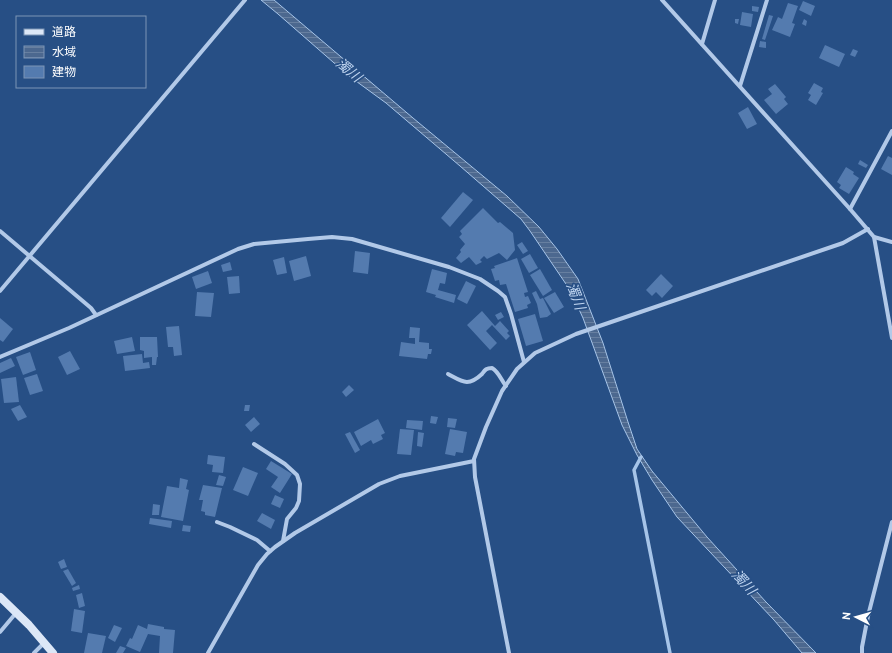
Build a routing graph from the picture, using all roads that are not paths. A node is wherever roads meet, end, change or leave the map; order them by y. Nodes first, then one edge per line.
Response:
1 (662, 0) edge
2 (715, 0) edge
3 (767, 0) edge
4 (244, 1) edge
5 (702, 44) junction
6 (740, 86) junction
7 (892, 131) edge
8 (850, 209) junction
9 (868, 229) junction
10 (0, 231) edge
11 (874, 237) junction
12 (892, 242) edge
13 (29, 256) junction
14 (0, 291) edge
15 (96, 315) junction
16 (892, 338) edge
17 (0, 357) edge
18 (524, 362) junction
19 (448, 374) dead end
20 (506, 386) junction
21 (254, 444) dead end
22 (474, 461) junction
23 (217, 522) dead end
24 (892, 522) edge
25 (283, 541) junction
26 (270, 551) junction
27 (0, 597) edge
28 (16, 613) junction
29 (0, 632) edge
30 (44, 643) junction
31 (34, 653) edge
32 (53, 653) edge
33 (208, 653) edge
34 (509, 653) edge
35 (862, 653) edge

1 - 5 street
2 - 5 street
3 - 6 street
4 - 13 street
5 - 6 street
6 - 8 street
7 - 8 street
8 - 9 street
9 - 11 street
9 - 18 street
10 - 13 street
11 - 12 street
11 - 16 street
13 - 14 street
13 - 15 street
15 - 17 street
15 - 18 street
18 - 20 street
19 - 20 street
20 - 22 street
21 - 25 street
22 - 25 street
22 - 34 street
23 - 26 street
24 - 35 street
25 - 26 street
26 - 33 street
27 - 28 main road
28 - 29 street
28 - 30 main road
30 - 31 street
30 - 32 main road

